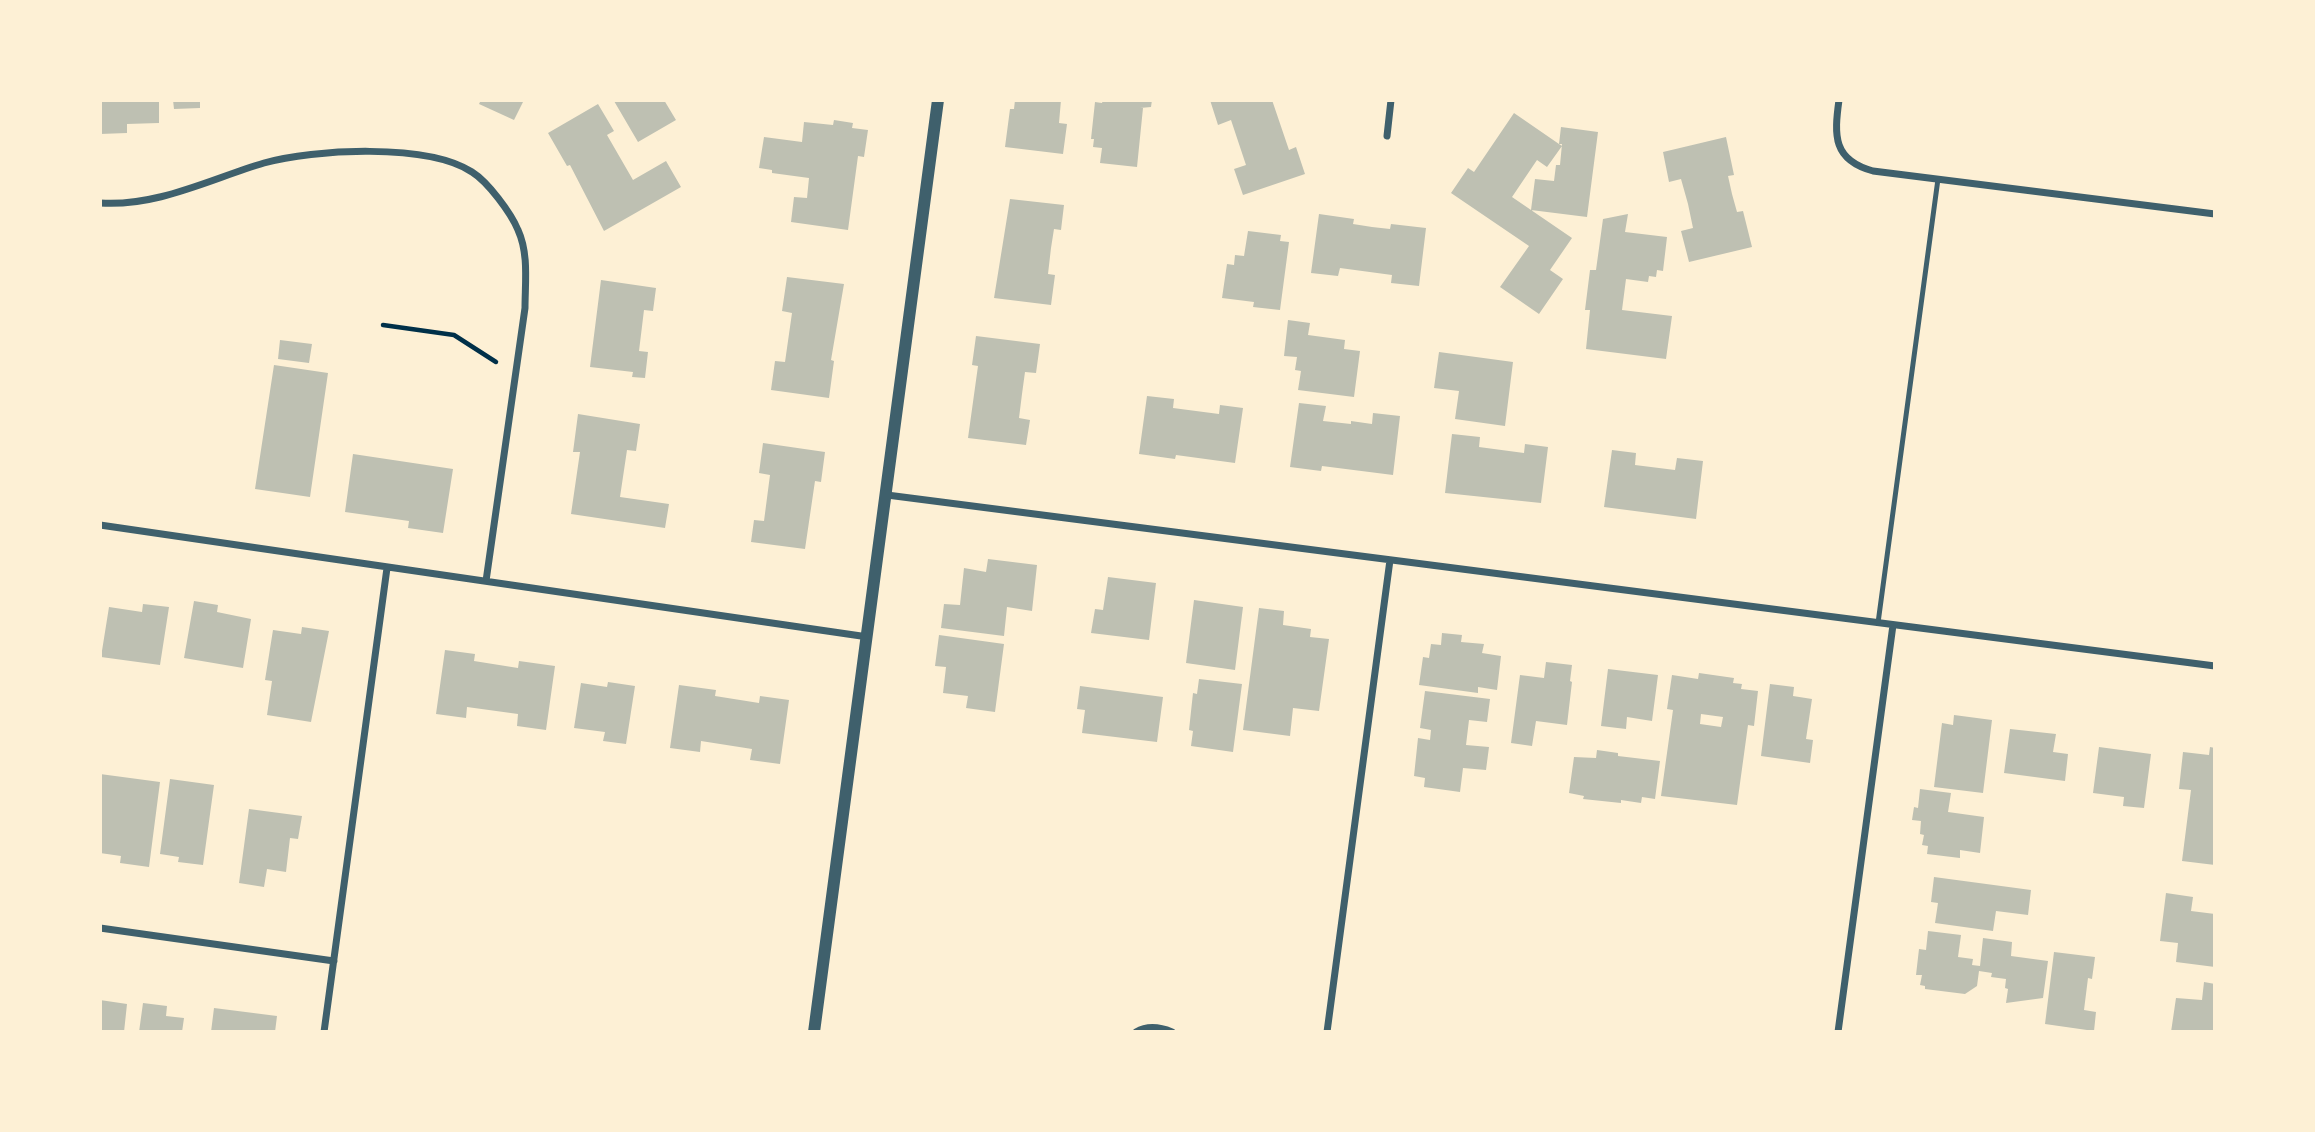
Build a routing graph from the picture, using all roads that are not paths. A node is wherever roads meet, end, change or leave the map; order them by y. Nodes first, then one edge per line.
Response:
1 (938, 100) edge
2 (1391, 100) edge
3 (1839, 100) edge
4 (1387, 135) dead end
5 (1938, 179) junction
6 (100, 203) edge
7 (2215, 214) edge
8 (887, 495) junction
9 (100, 525) edge
10 (1391, 560) junction
11 (387, 568) junction
12 (486, 581) junction
13 (1878, 623) junction
14 (1892, 625) junction
15 (868, 636) junction
16 (2215, 666) edge
17 (100, 928) edge
18 (334, 961) junction
19 (324, 1032) edge
20 (814, 1032) edge
21 (1136, 1032) edge
22 (1172, 1032) edge
23 (1326, 1032) edge
24 (1838, 1032) edge

1 - 8 street
2 - 4 street
3 - 5 street
5 - 7 street
5 - 13 lane
6 - 12 street
8 - 10 street
8 - 15 street
9 - 11 street
10 - 13 street
10 - 23 street
11 - 12 street
11 - 18 street
12 - 15 street
13 - 14 street
14 - 16 street
14 - 24 street
15 - 20 street
17 - 18 street
18 - 19 street
21 - 22 street

